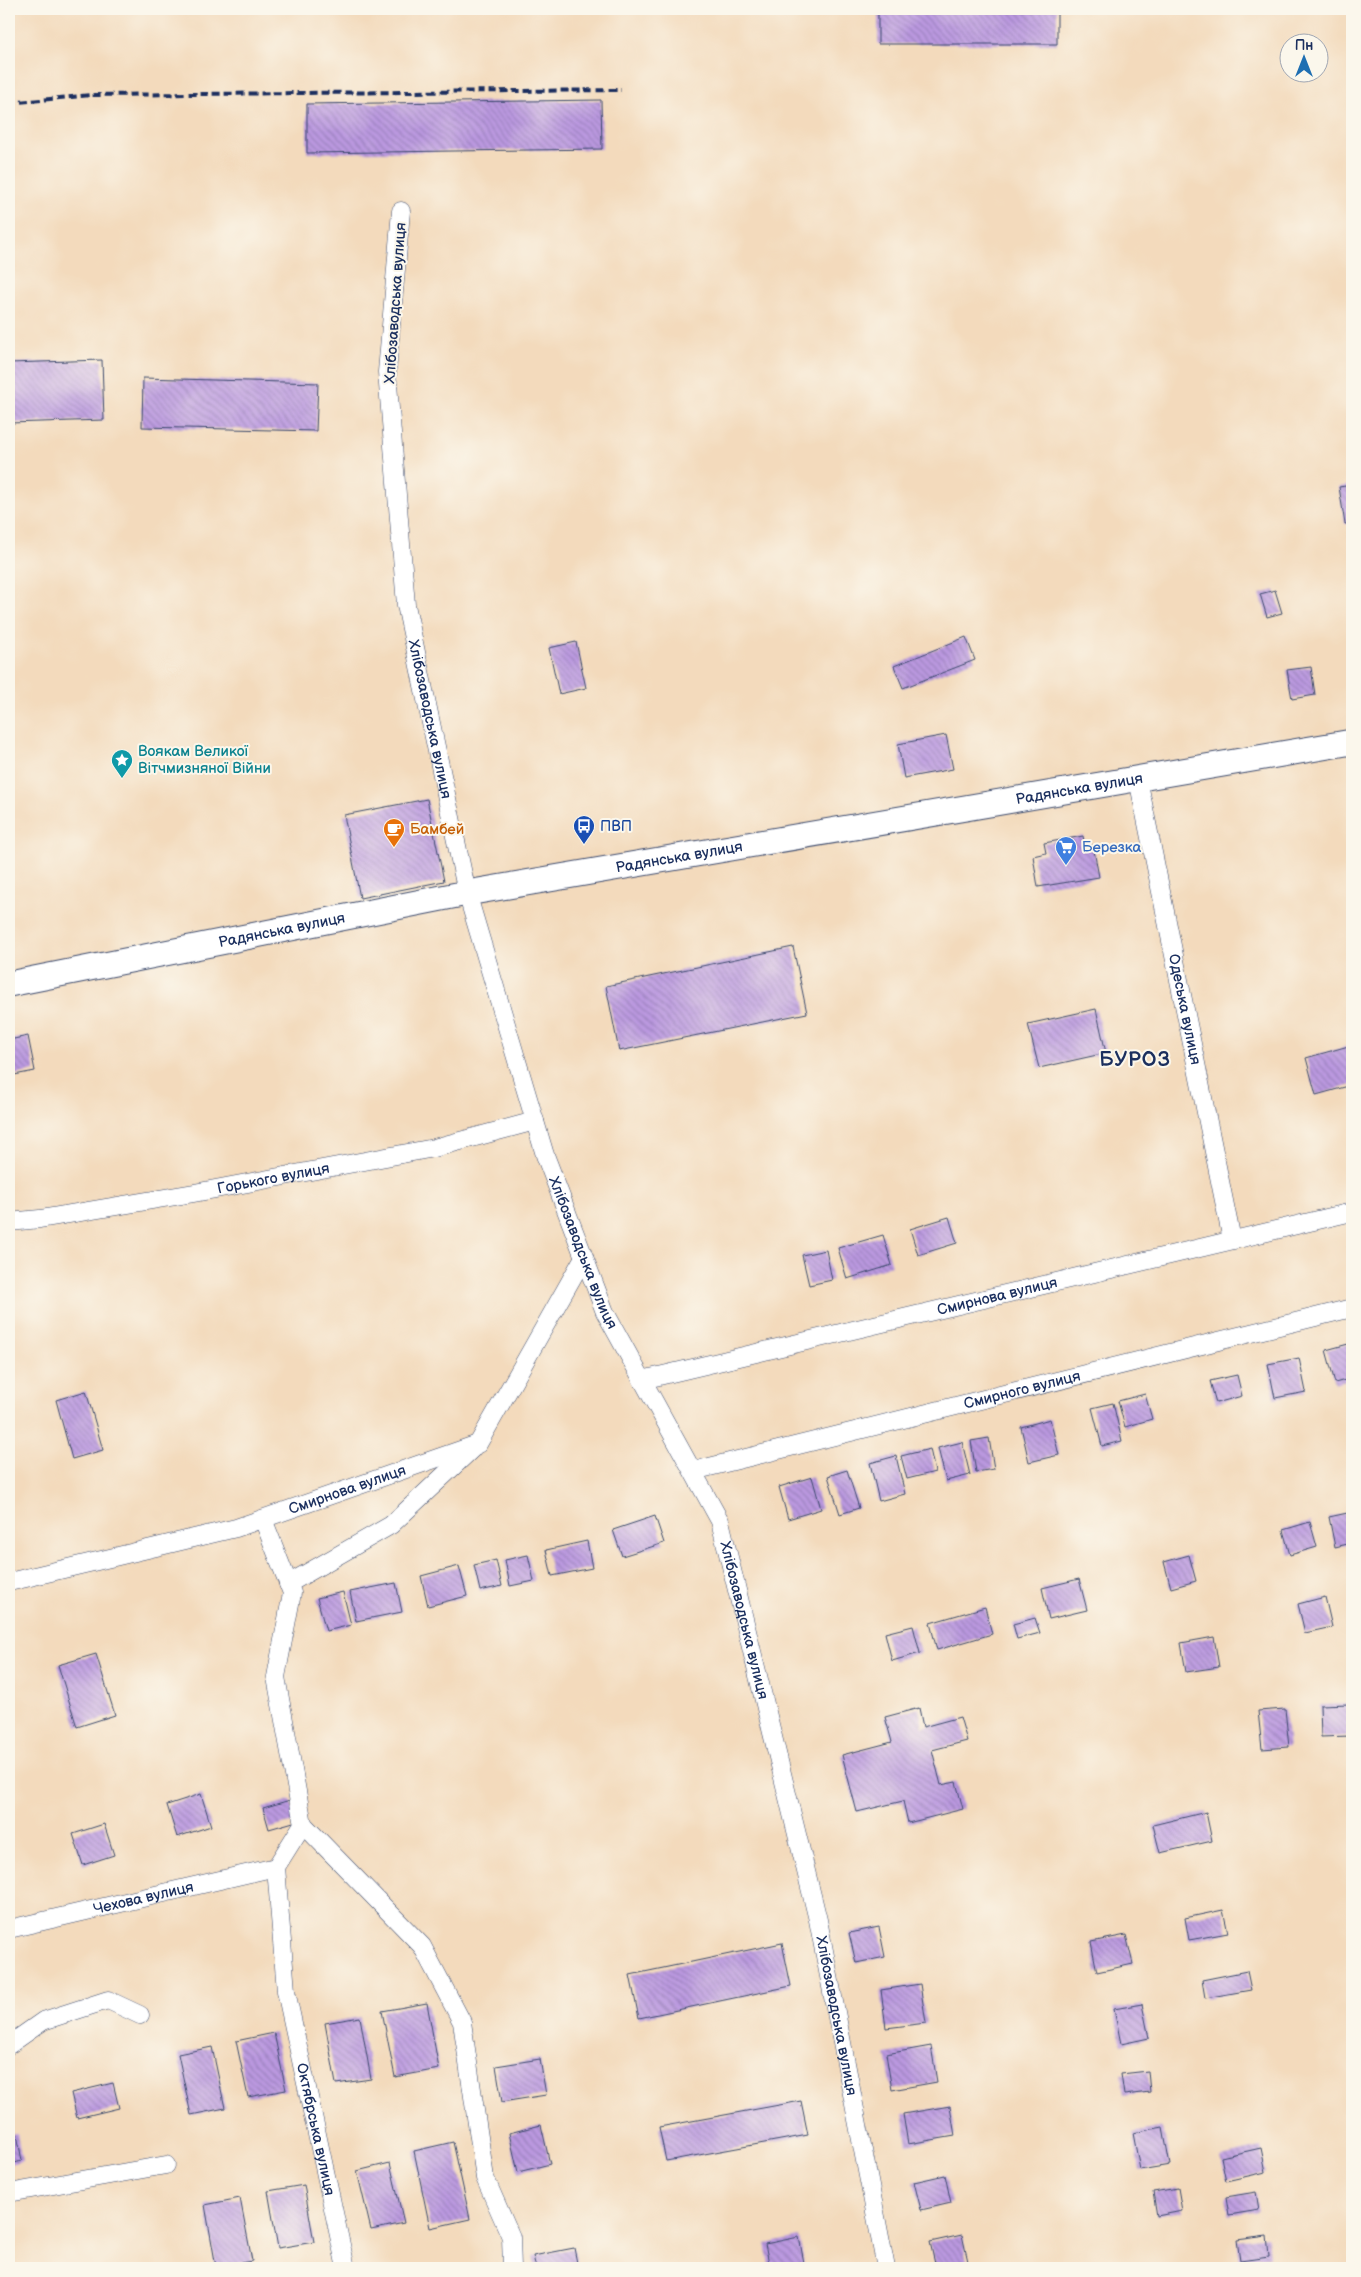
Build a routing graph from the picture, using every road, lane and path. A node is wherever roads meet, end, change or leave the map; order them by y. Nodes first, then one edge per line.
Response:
1 (401, 211) dead end
2 (1352, 742) edge
3 (1138, 779) junction
4 (467, 893) junction
5 (9, 984) edge
6 (535, 1121) junction
7 (1352, 1212) edge
8 (9, 1222) edge
9 (1232, 1240) junction
10 (584, 1257) junction
11 (1352, 1308) edge
12 (642, 1380) junction
13 (478, 1444) junction
14 (693, 1471) junction
15 (263, 1519) junction
16 (9, 1582) edge
17 (288, 1584) junction
18 (304, 1824) junction
19 (276, 1867) junction
20 (9, 1930) edge
21 (140, 2015) dead end
22 (9, 2045) edge
23 (166, 2165) dead end
24 (9, 2193) edge
25 (346, 2268) edge
26 (512, 2268) edge
27 (886, 2268) edge

1 - 4 street, Хлібозаводська вулиця
2 - 3 street, Радянська вулиця
3 - 4 street, Радянська вулиця
3 - 9 street, Одеська вулиця
4 - 5 street, Радянська вулиця
4 - 6 street, Хлібозаводська вулиця
6 - 8 street, Горького вулиця
6 - 10 street, Хлібозаводська вулиця
7 - 9 street, Смирнова вулиця
9 - 12 street, Смирнова вулиця
10 - 12 street, Хлібозаводська вулиця
10 - 13 street
11 - 14 street, Смирного вулиця
12 - 14 street, Хлібозаводська вулиця
13 - 15 street, Смирнова вулиця
13 - 17 street
14 - 27 street, Хлібозаводська вулиця
15 - 16 street, Смирнова вулиця
15 - 17 street
17 - 18 street
18 - 19 street
18 - 26 street
19 - 20 street, Чехова вулиця
19 - 25 street, Октябрська вулиця
21 - 22 street
23 - 24 street

